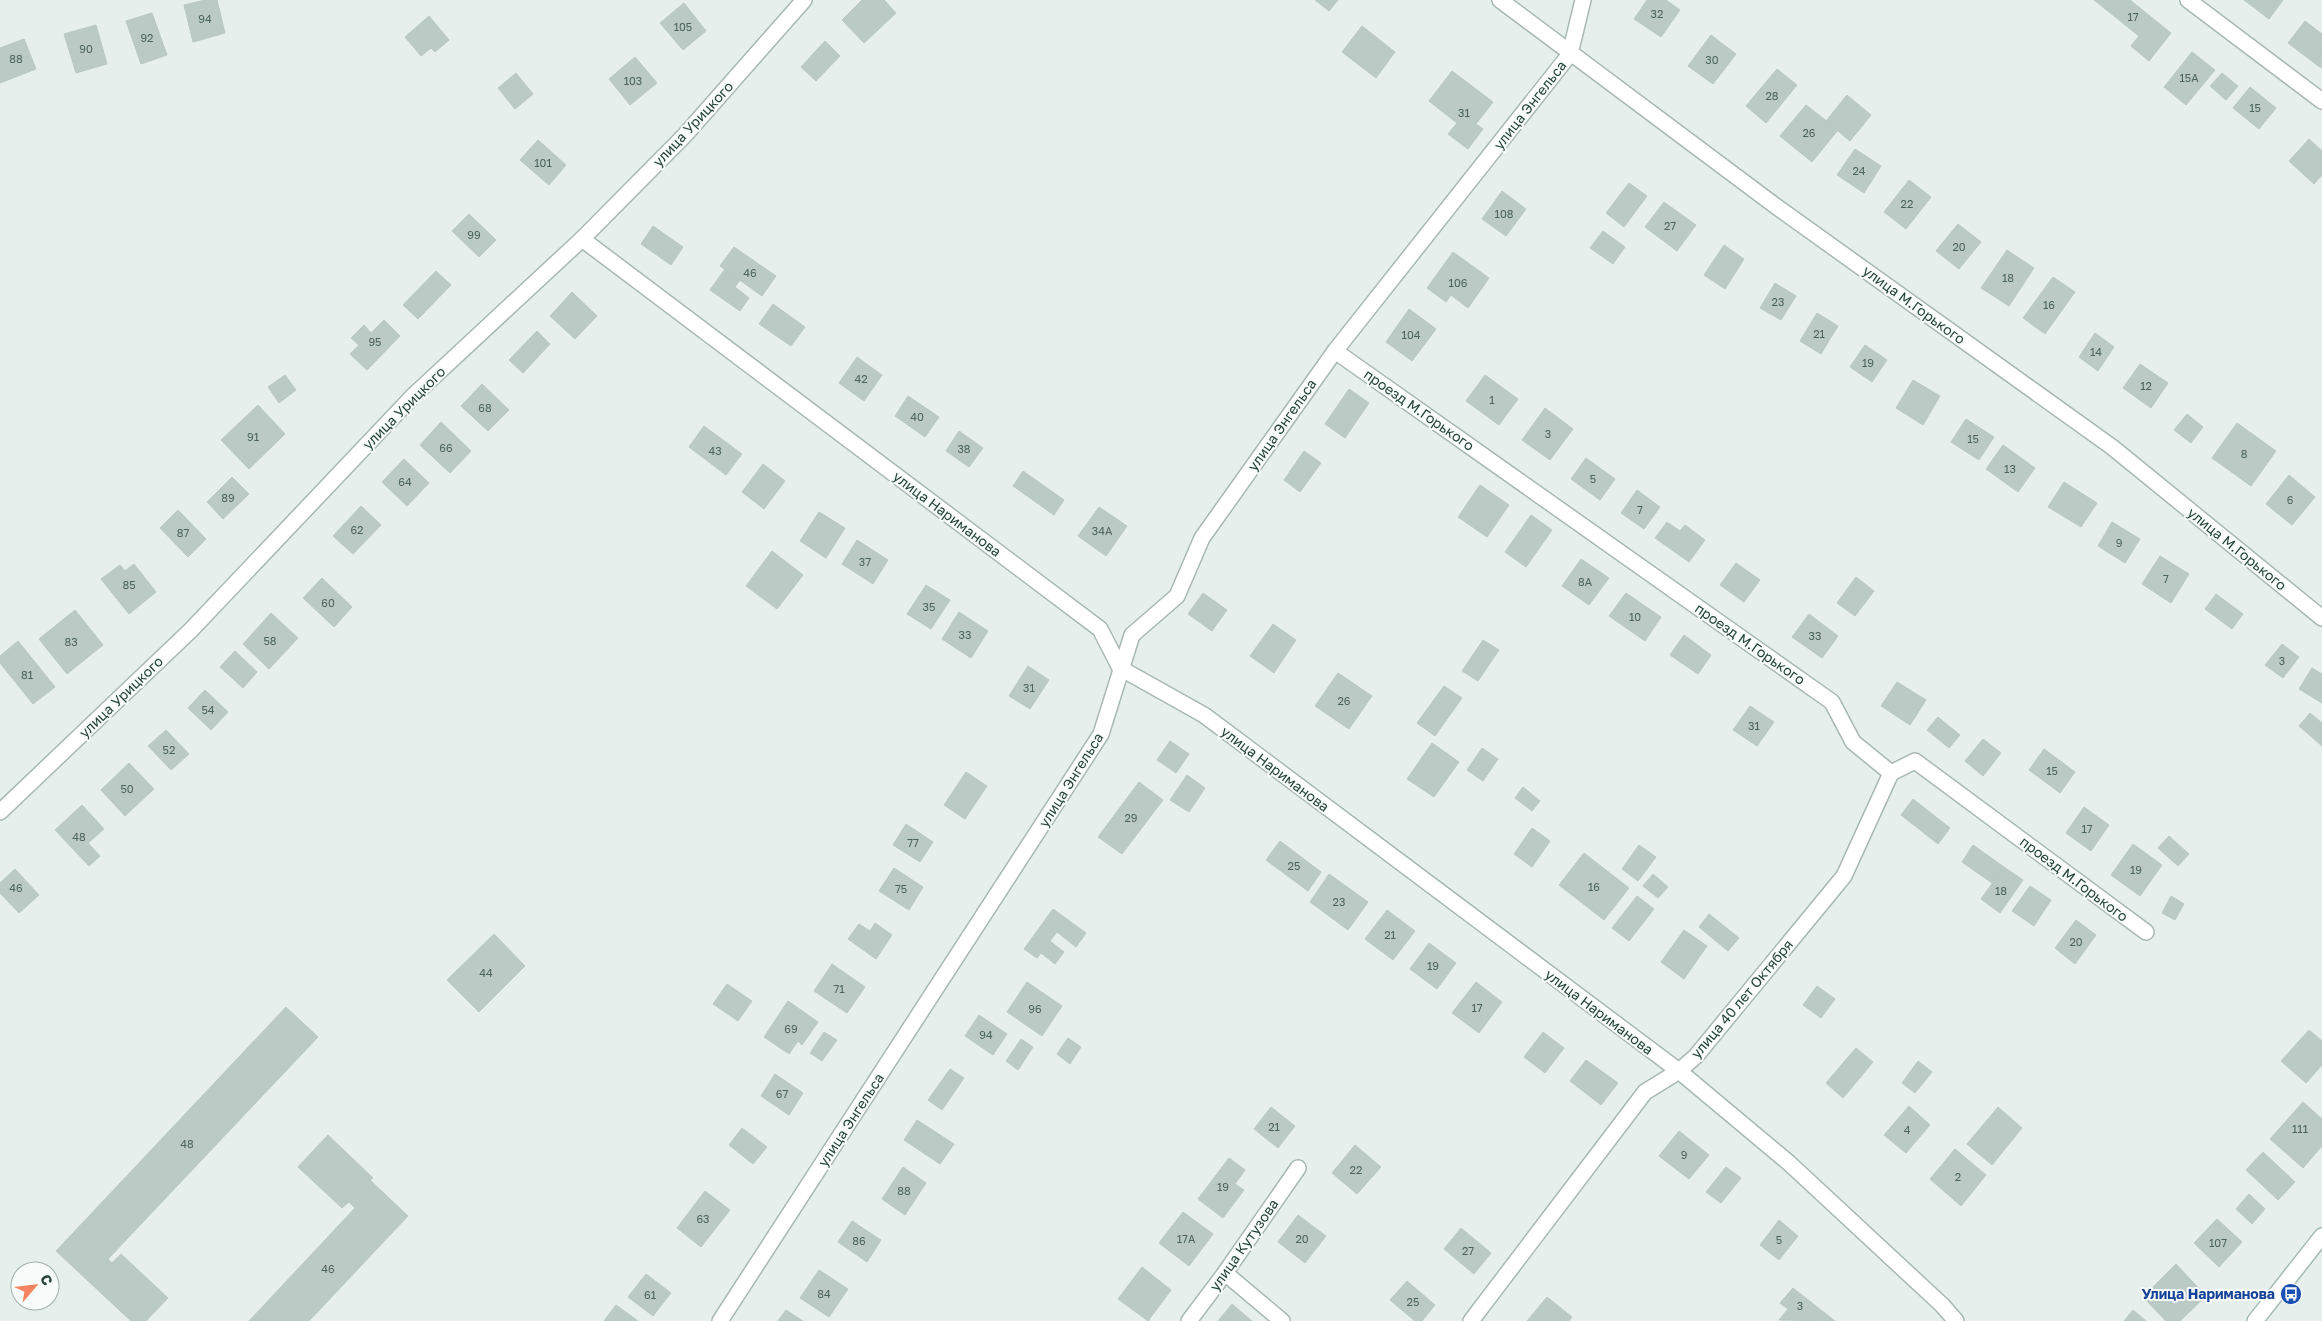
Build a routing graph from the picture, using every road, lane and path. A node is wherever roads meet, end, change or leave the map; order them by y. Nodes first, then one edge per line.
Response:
1 (804, 0) edge
2 (1500, 0) edge
3 (1582, 0) edge
4 (2188, 0) edge
5 (1570, 54) junction
6 (2322, 102) edge
7 (582, 239) junction
8 (1335, 350) junction
9 (2322, 618) edge
10 (1120, 668) junction
11 (1891, 773) junction
12 (0, 812) edge
13 (2146, 932) dead end
14 (1678, 1071) junction
15 (1298, 1168) dead end
16 (2322, 1236) edge
17 (1225, 1273) junction
18 (720, 1321) edge
19 (1189, 1321) edge
20 (1282, 1321) edge
21 (1471, 1321) edge
22 (1956, 1321) edge
23 (2255, 1321) edge

1 - 7 street, улица Урицкого
2 - 5 street, улица М.Горького
3 - 5 street, улица Энгельса
4 - 6 street
5 - 8 street, улица Энгельса
5 - 9 street, улица М.Горького
7 - 10 street, улица Нариманова
7 - 12 street, улица Урицкого
8 - 10 street, улица Энгельса
8 - 11 street, проезд М.Горького
10 - 14 street, улица Нариманова
10 - 18 street, улица Энгельса
11 - 13 street, проезд М.Горького
11 - 14 street, улица 40 лет Октября
14 - 21 street, улица 40 лет Октября
14 - 22 street, улица Нариманова
15 - 17 street, улица Кутузова
16 - 23 street
17 - 19 street, улица Кутузова
17 - 20 street

